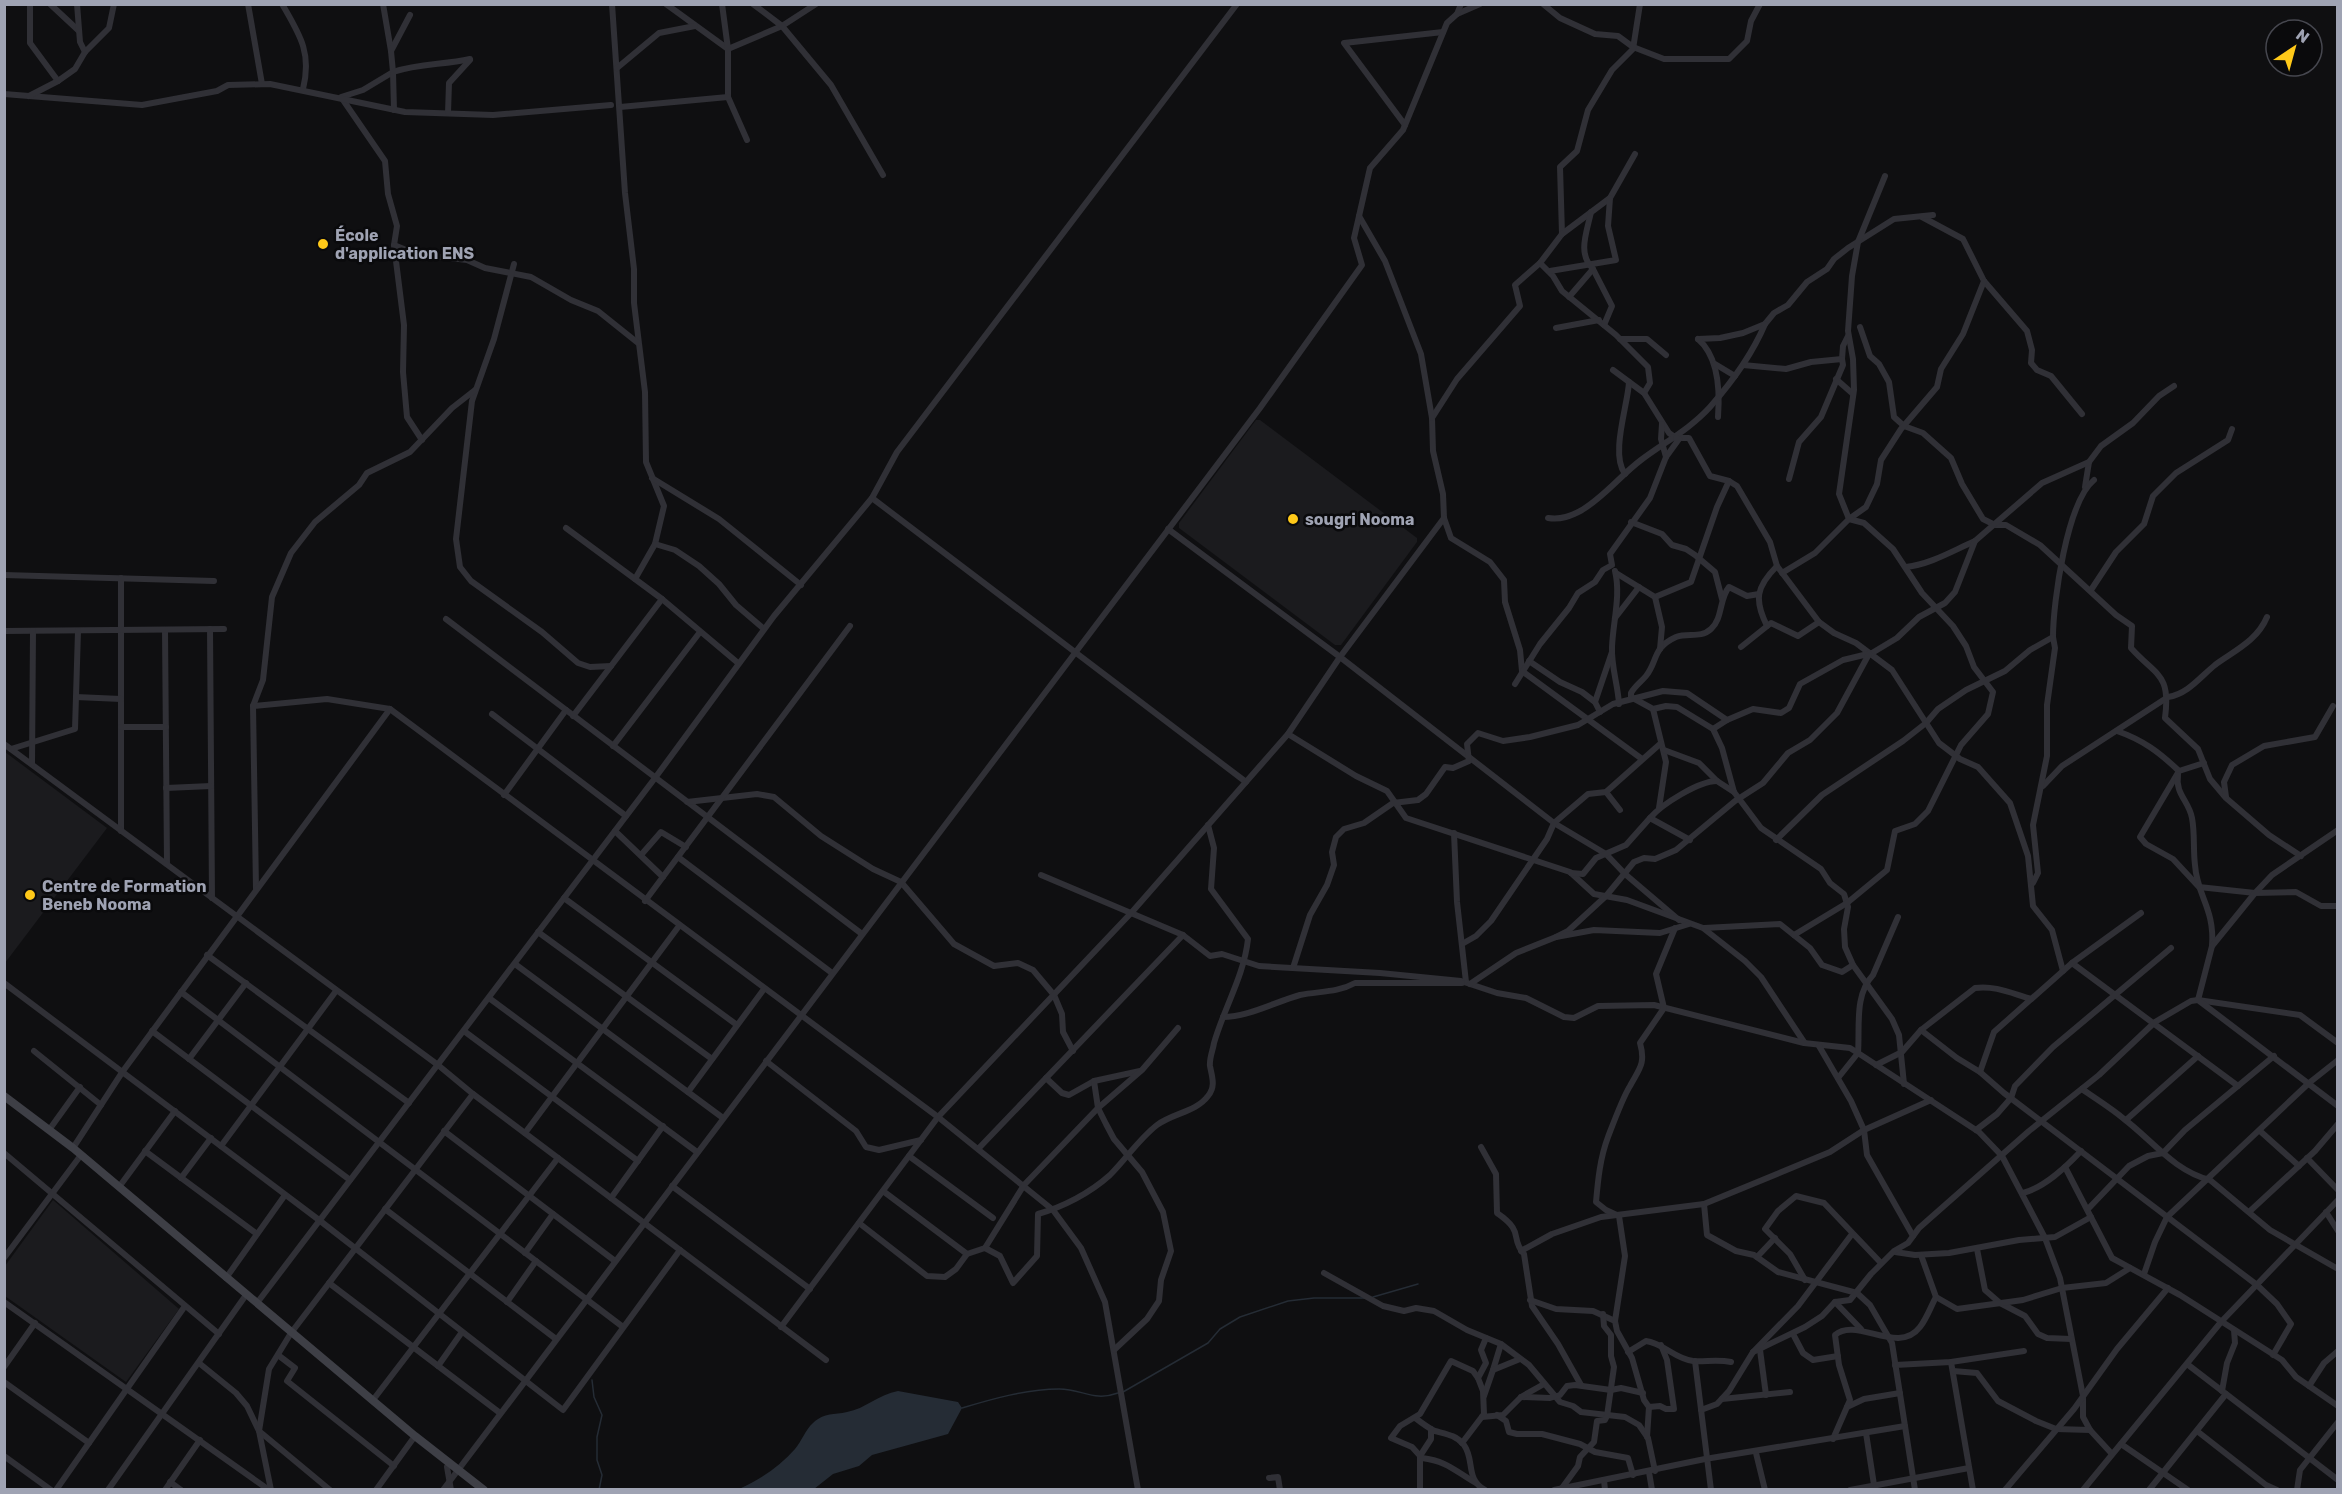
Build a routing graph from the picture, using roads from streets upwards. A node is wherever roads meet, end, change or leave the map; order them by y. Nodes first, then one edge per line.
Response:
1 (30, 4) edge
2 (50, 4) edge
3 (77, 4) edge
4 (248, 4) edge
5 (282, 4) edge
6 (382, 4) edge
7 (612, 4) edge
8 (666, 4) edge
9 (722, 4) edge
10 (753, 4) edge
11 (1237, 4) edge
12 (1461, 4) edge
13 (1480, 4) edge
14 (1543, 4) edge
15 (1640, 4) edge
16 (1760, 4) edge
17 (115, 5) edge
18 (813, 6) edge
19 (1457, 14) junction
20 (410, 15) dead end
21 (695, 26) junction
22 (782, 26) junction
23 (79, 31) junction
24 (1443, 32) junction
25 (1633, 47) junction
26 (728, 49) junction
27 (391, 51) junction
28 (85, 52) junction
29 (617, 68) junction
30 (393, 72) junction
31 (58, 81) junction
32 (262, 84) junction
33 (303, 89) junction
34 (4, 94) edge
35 (29, 96) junction
36 (341, 97) junction
37 (728, 98) junction
38 (611, 105) dead end
39 (620, 108) junction
40 (394, 110) junction
41 (448, 113) junction
42 (1405, 126) junction
43 (747, 140) dead end
44 (1635, 154) dead end
45 (883, 175) dead end
46 (1885, 176) dead end
47 (1610, 198) junction
48 (1591, 212) junction
49 (1933, 215) dead end
50 (1359, 216) junction
51 (1922, 216) junction
52 (1562, 234) junction
53 (1858, 242) junction
54 (394, 245) junction
55 (1540, 263) junction
56 (514, 264) dead end
57 (1591, 267) junction
58 (1550, 272) junction
59 (511, 273) junction
60 (1984, 281) junction
61 (1569, 297) junction
62 (1607, 316) junction
63 (1596, 321) junction
64 (1765, 324) junction
65 (1604, 325) junction
66 (1860, 327) dead end
67 (1556, 328) dead end
68 (1848, 336) junction
69 (1620, 339) junction
70 (639, 343) junction
71 (1666, 355) dead end
72 (1842, 359) junction
73 (1715, 364) junction
74 (1743, 365) junction
75 (1613, 370) dead end
76 (1735, 376) junction
77 (1836, 379) junction
78 (1629, 382) junction
79 (2174, 386) dead end
80 (476, 390) junction
81 (1644, 393) junction
82 (1853, 395) junction
83 (1718, 397) junction
84 (2082, 414) dead end
85 (1718, 417) dead end
86 (1432, 418) junction
87 (1661, 423) junction
88 (1904, 426) junction
89 (2232, 429) dead end
90 (1676, 438) junction
91 (422, 440) junction
92 (1663, 446) junction
93 (1666, 457) junction
94 (2089, 462) junction
95 (1625, 474) junction
96 (652, 478) junction
97 (1789, 479) dead end
98 (2094, 480) dead end
99 (1729, 481) junction
100 (2085, 487) junction
101 (872, 498) junction
102 (1444, 518) junction
103 (1548, 518) dead end
104 (1849, 519) junction
105 (1631, 522) junction
106 (1995, 525) junction
107 (566, 528) dead end
108 (1168, 529) junction
109 (1975, 541) junction
110 (655, 544) junction
111 (1700, 560) junction
112 (2061, 564) junction
113 (1612, 565) junction
114 (1777, 566) junction
115 (1906, 567) junction
116 (1616, 573) junction
117 (1782, 573) junction
118 (4, 575) edge
119 (121, 578) junction
120 (635, 579) junction
121 (214, 581) dead end
122 (801, 585) junction
123 (1639, 587) junction
124 (2091, 590) junction
125 (1759, 594) junction
126 (1655, 597) junction
127 (662, 599) junction
128 (1722, 599) junction
129 (1936, 609) junction
130 (2266, 617) dead end
131 (1615, 618) junction
132 (446, 619) dead end
133 (1819, 622) junction
134 (850, 626) dead end
135 (1767, 626) junction
136 (210, 629) junction
137 (224, 629) dead end
138 (764, 629) junction
139 (165, 630) junction
140 (4, 631) edge
141 (33, 631) junction
142 (78, 631) junction
143 (121, 631) junction
144 (700, 632) junction
145 (2053, 637) junction
146 (1741, 647) dead end
147 (1660, 649) junction
148 (1076, 651) junction
149 (1612, 652) junction
150 (1869, 654) junction
151 (1340, 657) junction
152 (1529, 661) junction
153 (738, 663) junction
154 (611, 666) junction
155 (1522, 670) junction
156 (1985, 681) junction
157 (1515, 684) dead end
158 (2168, 697) junction
159 (76, 698) junction
160 (121, 699) junction
161 (1634, 700) junction
162 (1595, 702) junction
163 (1619, 704) junction
164 (253, 706) junction
165 (2333, 706) dead end
166 (390, 709) junction
167 (1653, 709) junction
168 (566, 710) junction
169 (1600, 712) junction
170 (492, 714) dead end
171 (573, 716) junction
172 (1585, 718) junction
173 (1727, 720) junction
174 (1926, 723) junction
175 (121, 727) junction
176 (166, 727) junction
177 (1713, 729) junction
178 (2117, 731) junction
179 (1288, 734) junction
180 (4, 744) edge
181 (32, 744) junction
182 (613, 746) junction
183 (1662, 747) junction
184 (11, 749) junction
185 (538, 749) junction
186 (1956, 756) junction
187 (1470, 758) junction
188 (1642, 759) junction
189 (2204, 763) junction
190 (32, 764) junction
191 (2179, 771) junction
192 (655, 778) junction
193 (1717, 781) junction
194 (1246, 782) junction
195 (211, 786) junction
196 (2043, 786) junction
197 (166, 788) junction
198 (1606, 792) junction
199 (504, 795) junction
200 (1736, 795) junction
201 (724, 796) junction
202 (2226, 798) junction
203 (687, 802) junction
204 (1395, 802) junction
205 (1659, 808) junction
206 (1620, 810) dead end
207 (626, 816) junction
208 (708, 818) junction
209 (1650, 818) junction
210 (1554, 823) junction
211 (1208, 825) junction
212 (2337, 830) edge
213 (122, 831) junction
214 (615, 831) junction
215 (1454, 833) junction
216 (1690, 840) junction
217 (1776, 840) junction
218 (686, 847) junction
219 (1606, 854) junction
220 (641, 855) junction
221 (2301, 856) junction
222 (678, 857) junction
223 (1532, 859) junction
224 (592, 862) junction
225 (167, 864) junction
226 (1570, 872) junction
227 (1625, 874) junction
228 (1041, 875) dead end
229 (663, 877) junction
230 (901, 882) junction
231 (2033, 884) junction
232 (2199, 887) junction
233 (256, 889) junction
234 (2255, 893) junction
235 (1606, 896) junction
236 (212, 898) junction
237 (564, 898) junction
238 (645, 901) junction
239 (1847, 903) junction
240 (2337, 906) edge
241 (1132, 912) junction
242 (2141, 913) dead end
243 (236, 916) junction
244 (1898, 917) dead end
245 (1679, 920) junction
246 (1689, 923) junction
247 (679, 926) junction
248 (1675, 928) junction
249 (1703, 928) junction
250 (538, 932) junction
251 (862, 934) junction
252 (1183, 935) junction
253 (1794, 935) junction
254 (1556, 937) junction
255 (1462, 944) junction
256 (2212, 946) junction
257 (2171, 948) dead end
258 (207, 955) junction
259 (1246, 962) junction
260 (651, 963) junction
261 (2073, 963) junction
262 (515, 964) junction
263 (1853, 965) junction
264 (1293, 968) junction
265 (2063, 971) junction
266 (832, 973) junction
267 (1866, 981) junction
268 (4, 983) edge
269 (246, 983) junction
270 (1468, 983) junction
271 (764, 988) junction
272 (336, 991) junction
273 (180, 992) junction
274 (1054, 995) junction
275 (2115, 995) junction
276 (626, 996) junction
277 (489, 998) junction
278 (2031, 999) junction
279 (2198, 1000) junction
280 (1664, 1008) junction
281 (800, 1016) junction
282 (1223, 1017) junction
283 (218, 1020) junction
284 (2155, 1022) junction
285 (737, 1025) junction
286 (1178, 1028) dead end
287 (603, 1029) junction
288 (308, 1030) junction
289 (1921, 1030) junction
290 (152, 1031) junction
291 (464, 1031) junction
292 (1804, 1043) junction
293 (2337, 1043) edge
294 (1819, 1046) junction
295 (1073, 1050) junction
296 (34, 1051) dead end
297 (1902, 1052) junction
298 (1858, 1053) junction
299 (2198, 1056) junction
300 (2274, 1056) junction
301 (189, 1059) junction
302 (712, 1059) junction
303 (2337, 1060) edge
304 (766, 1061) junction
305 (577, 1062) junction
306 (438, 1065) junction
307 (1876, 1065) junction
308 (280, 1067) junction
309 (1142, 1070) junction
310 (123, 1071) junction
311 (1980, 1072) junction
312 (1046, 1078) junction
313 (1838, 1078) junction
314 (1094, 1081) junction
315 (2308, 1083) junction
316 (1904, 1084) junction
317 (2238, 1086) junction
318 (80, 1088) junction
319 (2082, 1089) junction
320 (688, 1092) junction
321 (472, 1094) junction
322 (4, 1096) edge
323 (552, 1096) junction
324 (2011, 1098) junction
325 (1931, 1100) junction
326 (409, 1103) junction
327 (101, 1105) junction
328 (251, 1106) junction
329 (2337, 1106) edge
330 (1098, 1108) junction
331 (175, 1111) junction
332 (938, 1117) junction
333 (723, 1118) junction
334 (2126, 1120) junction
335 (2041, 1121) junction
336 (2337, 1124) edge
337 (663, 1126) junction
338 (49, 1130) junction
339 (1864, 1130) junction
340 (1976, 1130) junction
341 (444, 1131) junction
342 (2260, 1131) junction
343 (525, 1133) junction
344 (211, 1138) junction
345 (921, 1140) junction
346 (379, 1141) junction
347 (221, 1146) junction
348 (1481, 1147) dead end
349 (73, 1148) junction
350 (979, 1148) junction
351 (146, 1151) junction
352 (2082, 1151) junction
353 (697, 1152) junction
354 (2163, 1153) junction
355 (1128, 1154) junction
356 (5, 1155) edge
357 (81, 1155) junction
358 (909, 1156) junction
359 (2002, 1156) junction
360 (558, 1158) junction
361 (2307, 1158) junction
362 (638, 1161) junction
363 (2298, 1166) junction
364 (2065, 1167) junction
365 (415, 1170) junction
366 (181, 1178) junction
367 (2116, 1179) junction
368 (350, 1180) junction
369 (2210, 1180) junction
370 (1023, 1185) junction
371 (672, 1186) junction
372 (119, 1187) junction
373 (2337, 1190) edge
374 (883, 1191) junction
375 (2023, 1193) junction
376 (52, 1194) junction
377 (285, 1195) junction
378 (529, 1196) junction
379 (611, 1198) junction
380 (2337, 1200) edge
381 (1704, 1204) junction
382 (385, 1209) junction
383 (2088, 1209) junction
384 (1053, 1210) junction
385 (2249, 1212) junction
386 (2326, 1212) junction
387 (553, 1214) junction
388 (1619, 1216) junction
389 (2091, 1217) junction
390 (2168, 1217) junction
391 (993, 1218) dead end
392 (319, 1220) junction
393 (644, 1223) junction
394 (859, 1223) junction
395 (2337, 1230) edge
396 (257, 1234) junction
397 (500, 1234) junction
398 (1852, 1234) junction
399 (1913, 1236) junction
400 (1775, 1238) junction
401 (2045, 1238) junction
402 (2294, 1245) junction
403 (985, 1248) junction
404 (355, 1249) junction
405 (1977, 1249) junction
406 (680, 1250) junction
407 (1521, 1251) junction
408 (1894, 1251) junction
409 (525, 1253) junction
410 (967, 1254) junction
411 (1921, 1255) junction
412 (1757, 1257) junction
413 (4, 1258) edge
414 (536, 1261) junction
415 (615, 1261) junction
416 (1881, 1263) junction
417 (2130, 1268) junction
418 (2337, 1269) edge
419 (1324, 1273) dead end
420 (470, 1274) junction
421 (2144, 1274) junction
422 (226, 1278) junction
423 (1806, 1281) junction
424 (329, 1283) junction
425 (1816, 1283) junction
426 (2257, 1285) junction
427 (2062, 1288) junction
428 (2168, 1288) junction
429 (810, 1289) junction
430 (1857, 1293) junction
431 (246, 1295) junction
432 (1936, 1297) junction
433 (586, 1299) junction
434 (1530, 1300) junction
435 (4, 1302) edge
436 (507, 1302) junction
437 (1836, 1302) junction
438 (257, 1303) junction
439 (2000, 1303) junction
440 (185, 1306) junction
441 (439, 1314) junction
442 (1603, 1314) junction
443 (1615, 1321) junction
444 (2221, 1322) junction
445 (35, 1323) junction
446 (623, 1327) junction
447 (781, 1327) junction
448 (1860, 1329) junction
449 (2234, 1330) junction
450 (291, 1332) junction
451 (462, 1332) junction
452 (219, 1334) junction
453 (1792, 1334) junction
454 (1486, 1338) junction
455 (1890, 1338) junction
456 (2071, 1339) junction
457 (556, 1340) junction
458 (1501, 1344) junction
459 (1661, 1345) junction
460 (413, 1347) junction
461 (1114, 1350) junction
462 (1756, 1351) junction
463 (2024, 1351) dead end
464 (2337, 1351) edge
465 (1628, 1352) junction
466 (278, 1355) junction
467 (2273, 1355) junction
468 (1838, 1356) junction
469 (1520, 1359) junction
470 (826, 1360) dead end
471 (1695, 1361) junction
472 (1731, 1362) dead end
473 (1951, 1362) junction
474 (200, 1363) junction
475 (2187, 1364) junction
476 (1895, 1365) junction
477 (438, 1366) junction
478 (4, 1367) edge
479 (1493, 1370) junction
480 (1953, 1371) junction
481 (1478, 1378) junction
482 (525, 1380) junction
483 (4, 1382) edge
484 (1544, 1384) junction
485 (1581, 1385) junction
486 (2309, 1386) junction
487 (127, 1389) junction
488 (1611, 1389) junction
489 (1790, 1392) dead end
490 (2224, 1392) junction
491 (1643, 1393) junction
492 (1900, 1393) junction
493 (1766, 1395) junction
494 (1484, 1396) junction
495 (1556, 1396) junction
496 (2083, 1396) junction
497 (1521, 1397) junction
498 (1722, 1399) junction
499 (373, 1400) junction
500 (2337, 1406) edge
501 (1649, 1407) junction
502 (1847, 1407) junction
503 (1701, 1410) junction
504 (162, 1413) junction
505 (500, 1413) junction
506 (1497, 1415) junction
507 (1607, 1416) junction
508 (1482, 1417) junction
509 (1415, 1418) junction
510 (2337, 1422) edge
511 (1905, 1426) junction
512 (1431, 1429) junction
513 (2056, 1429) junction
514 (2090, 1430) junction
515 (259, 1431) junction
516 (2197, 1431) junction
517 (1866, 1433) junction
518 (415, 1436) junction
519 (1647, 1438) junction
520 (1833, 1439) junction
521 (200, 1440) junction
522 (89, 1443) junction
523 (1462, 1443) junction
524 (2121, 1444) junction
525 (1587, 1449) junction
526 (1756, 1452) junction
527 (2112, 1455) junction
528 (4, 1456) edge
529 (1420, 1456) junction
530 (2309, 1458) junction
531 (1705, 1459) junction
532 (394, 1466) junction
533 (447, 1467) dead end
534 (459, 1468) junction
535 (1969, 1468) junction
536 (1652, 1471) junction
537 (2164, 1471) junction
538 (1633, 1475) junction
539 (1269, 1478) dead end
540 (1914, 1479) junction
541 (1604, 1480) junction
542 (2337, 1480) edge
543 (170, 1482) junction
544 (448, 1482) junction
545 (1476, 1483) junction
546 (1874, 1485) junction
547 (1561, 1488) edge
548 (1860, 1488) edge
549 (51, 1490) edge
550 (56, 1490) edge
551 (108, 1490) edge
552 (165, 1490) edge
553 (181, 1490) edge
554 (270, 1490) edge
555 (330, 1490) edge
556 (376, 1490) edge
557 (442, 1490) edge
558 (451, 1490) edge
559 (484, 1490) edge
560 (1138, 1490) edge
561 (1280, 1490) edge
562 (1420, 1490) edge
563 (1485, 1490) edge
564 (1554, 1490) edge
565 (1605, 1490) edge
566 (1652, 1490) edge
567 (1711, 1490) edge
568 (1765, 1490) edge
569 (1850, 1490) edge
570 (1916, 1490) edge
571 (1973, 1490) edge
572 (2005, 1490) edge
573 (2084, 1490) edge
574 (2149, 1490) edge
575 (2188, 1490) edge
576 (2277, 1490) edge
577 (2297, 1490) edge

1 - 31 street
2 - 23 street
3 - 23 street
4 - 32 street
5 - 33 street
6 - 27 street
7 - 29 street
8 - 21 street
9 - 26 street
10 - 22 street
11 - 101 street
12 - 19 street
13 - 19 street
14 - 25 street
15 - 25 street
16 - 25 street
17 - 28 street
18 - 22 street
19 - 24 street
20 - 27 street
21 - 26 street
21 - 29 street
22 - 26 street
22 - 45 street
23 - 28 street
24 - 42 street
24 - 42 street
25 - 52 street
26 - 37 street
27 - 30 street
28 - 31 street
29 - 39 street
30 - 36 street
30 - 40 street
30 - 41 street
31 - 35 street
32 - 33 street
32 - 35 street
33 - 36 street
34 - 35 street
36 - 40 street
36 - 54 street
37 - 39 street
37 - 43 street
38 - 41 street
39 - 70 street
40 - 41 street
42 - 50 street
44 - 47 street
46 - 53 street
47 - 48 street
47 - 57 street
48 - 52 street
48 - 57 street
49 - 51 street
50 - 86 street
50 - 108 street
51 - 53 street
51 - 60 street
52 - 55 street
53 - 64 street
53 - 68 street
54 - 59 street
54 - 91 street
55 - 58 street
55 - 86 street
56 - 59 street
57 - 58 street
57 - 61 street
57 - 62 street
58 - 61 street
59 - 70 street
59 - 80 street
60 - 84 street
60 - 88 street
61 - 63 street
62 - 63 street
62 - 65 street
63 - 65 street
63 - 67 street
64 - 73 street
64 - 74 street
65 - 69 street
66 - 88 street
68 - 72 street
68 - 82 street
69 - 71 street
69 - 81 street
70 - 96 street
72 - 74 street
72 - 77 street
73 - 76 street
73 - 83 street
74 - 76 street
75 - 78 street
76 - 83 street
77 - 82 street
77 - 97 street
78 - 81 street
78 - 95 street
79 - 94 street
80 - 91 street
80 - 154 street
81 - 87 street
82 - 104 street
83 - 85 street
83 - 90 street
86 - 102 street
87 - 90 street
87 - 92 street
88 - 104 street
88 - 106 street
89 - 124 street
90 - 92 street
90 - 93 street
90 - 99 street
91 - 164 street
92 - 93 street
92 - 95 street
93 - 105 street
94 - 100 street
94 - 106 street
95 - 103 street
96 - 110 street
96 - 122 street
98 - 100 street
99 - 111 street
99 - 114 street
100 - 112 street
101 - 122 street
101 - 148 street
102 - 151 street
102 - 155 street
104 - 115 street
104 - 117 street
105 - 111 street
105 - 113 street
106 - 109 street
106 - 112 street
107 - 120 street
108 - 148 street
108 - 151 street
109 - 115 street
109 - 129 street
110 - 120 street
110 - 138 street
111 - 126 street
111 - 128 street
112 - 124 street
112 - 145 street
113 - 116 street
113 - 152 street
114 - 117 street
114 - 125 street
115 - 129 street
116 - 123 street
116 - 131 street
117 - 133 street
118 - 119 street
119 - 121 street
119 - 143 street
120 - 127 street
122 - 138 street
123 - 126 street
123 - 131 street
124 - 158 street
125 - 128 street
125 - 135 street
126 - 147 street
127 - 144 street
127 - 154 street
128 - 147 street
129 - 150 street
129 - 156 street
130 - 158 street
131 - 149 street
132 - 168 street
133 - 135 street
133 - 150 street
134 - 201 street
135 - 146 street
136 - 137 street
136 - 139 street
136 - 195 street
138 - 153 street
139 - 143 street
139 - 176 street
140 - 141 street
141 - 142 street
141 - 181 street
142 - 143 street
142 - 159 street
143 - 160 street
144 - 153 street
144 - 182 street
145 - 156 street
145 - 196 street
147 - 161 street
148 - 194 street
148 - 230 street
149 - 162 street
149 - 163 street
150 - 173 street
150 - 174 street
150 - 200 street
151 - 179 street
151 - 187 street
152 - 155 street
152 - 162 street
153 - 192 street
154 - 171 street
155 - 157 street
155 - 172 street
156 - 174 street
156 - 186 street
158 - 178 street
158 - 189 street
159 - 160 street
159 - 181 street
160 - 175 street
161 - 163 street
161 - 167 street
161 - 173 street
162 - 169 street
163 - 169 street
164 - 166 street
164 - 233 street
165 - 202 street
166 - 199 street
166 - 233 street
167 - 177 street
167 - 183 street
168 - 171 street
168 - 185 street
169 - 172 street
170 - 185 street
171 - 182 street
172 - 187 street
172 - 188 street
173 - 177 street
174 - 186 street
174 - 217 street
175 - 176 street
175 - 213 street
176 - 197 street
177 - 200 street
178 - 191 street
178 - 196 street
179 - 194 street
179 - 204 street
180 - 184 street
181 - 184 street
181 - 190 street
182 - 192 street
183 - 188 street
183 - 193 street
183 - 205 street
184 - 190 street
185 - 199 street
185 - 207 street
186 - 231 street
186 - 239 street
187 - 204 street
187 - 210 street
188 - 198 street
189 - 191 street
189 - 202 street
190 - 213 street
191 - 232 street
191 - 232 street
192 - 203 street
192 - 207 street
193 - 200 street
193 - 205 street
194 - 211 street
195 - 197 street
195 - 236 street
196 - 231 street
197 - 225 street
198 - 206 street
198 - 210 street
199 - 224 street
200 - 216 street
200 - 217 street
201 - 203 street
201 - 208 street
201 - 230 street
202 - 221 street
203 - 208 street
204 - 215 street
204 - 264 street
205 - 209 street
207 - 214 street
208 - 218 street
208 - 251 street
209 - 216 street
209 - 219 street
210 - 219 street
210 - 223 street
211 - 241 street
211 - 259 street
212 - 221 street
213 - 225 street
214 - 220 street
214 - 224 street
215 - 223 street
215 - 255 street
216 - 227 street
217 - 239 street
218 - 220 street
218 - 222 street
219 - 226 street
219 - 227 street
220 - 229 street
221 - 234 street
222 - 229 street
222 - 266 street
223 - 226 street
223 - 255 street
224 - 237 street
224 - 238 street
225 - 236 street
226 - 235 street
227 - 235 street
227 - 245 street
228 - 241 street
229 - 238 street
230 - 251 street
230 - 274 street
231 - 265 street
232 - 234 street
232 - 256 street
233 - 243 street
234 - 240 street
234 - 256 street
235 - 245 street
235 - 254 street
236 - 243 street
237 - 250 street
237 - 260 street
238 - 247 street
239 - 253 street
239 - 263 street
241 - 252 street
241 - 274 street
242 - 261 street
243 - 258 street
243 - 272 street
244 - 267 street
245 - 246 street
246 - 248 street
246 - 249 street
247 - 260 street
247 - 271 street
248 - 254 street
248 - 280 street
249 - 253 street
249 - 292 street
250 - 262 street
250 - 276 street
251 - 266 street
252 - 259 street
252 - 295 street
253 - 263 street
254 - 270 street
255 - 270 street
256 - 279 street
257 - 275 street
258 - 269 street
258 - 273 street
259 - 264 street
259 - 282 street
260 - 276 street
260 - 285 street
261 - 265 street
261 - 275 street
262 - 277 street
262 - 287 street
263 - 267 street
264 - 270 street
265 - 278 street
266 - 281 street
267 - 297 street
267 - 298 street
268 - 310 street
269 - 283 street
269 - 288 street
270 - 280 street
270 - 282 street
271 - 281 street
271 - 285 street
272 - 288 street
272 - 306 street
273 - 283 street
273 - 290 street
274 - 295 street
274 - 332 street
275 - 284 street
275 - 324 street
276 - 287 street
276 - 302 street
277 - 291 street
277 - 305 street
278 - 289 street
278 - 311 street
279 - 284 street
279 - 293 street
279 - 300 street
280 - 292 street
280 - 388 street
281 - 304 street
281 - 332 street
282 - 355 street
283 - 301 street
283 - 308 street
284 - 299 street
284 - 319 street
285 - 302 street
286 - 309 street
287 - 305 street
287 - 320 street
288 - 308 street
288 - 326 street
289 - 297 street
289 - 311 street
290 - 301 street
290 - 310 street
291 - 306 street
291 - 323 street
292 - 294 street
294 - 298 street
294 - 313 street
295 - 312 street
296 - 318 street
297 - 307 street
297 - 316 street
298 - 307 street
298 - 313 street
299 - 317 street
299 - 334 street
300 - 315 street
300 - 317 street
301 - 328 street
302 - 320 street
303 - 315 street
304 - 333 street
304 - 345 street
305 - 323 street
305 - 337 street
306 - 321 street
306 - 326 street
307 - 316 street
308 - 328 street
308 - 346 street
309 - 314 street
309 - 330 street
310 - 327 street
310 - 331 street
311 - 324 street
312 - 314 street
312 - 350 street
313 - 339 street
314 - 330 street
315 - 329 street
315 - 342 street
316 - 325 street
317 - 354 street
318 - 327 street
318 - 338 street
319 - 334 street
319 - 335 street
320 - 333 street
321 - 341 street
321 - 343 street
322 - 338 street
323 - 343 street
323 - 362 street
324 - 335 street
324 - 340 street
325 - 339 street
325 - 340 street
326 - 346 street
327 - 349 street
328 - 347 street
328 - 368 street
330 - 355 street
330 - 370 street
331 - 344 street
331 - 351 street
332 - 345 street
332 - 350 street
333 - 353 street
334 - 354 street
335 - 352 street
335 - 359 street
336 - 361 street
337 - 353 street
337 - 362 street
338 - 349 street
339 - 381 street
339 - 399 street
340 - 359 street
341 - 365 street
341 - 378 street
342 - 363 street
342 - 369 street
343 - 360 street
344 - 347 street
344 - 366 street
345 - 358 street
346 - 365 street
346 - 368 street
347 - 377 street
348 - 407 street
349 - 357 street
350 - 370 street
351 - 366 street
351 - 372 street
352 - 364 street
352 - 367 street
353 - 371 street
354 - 367 street
354 - 369 street
355 - 384 street
355 - 461 street
356 - 376 street
357 - 372 street
357 - 376 street
358 - 374 street
358 - 391 street
359 - 375 street
359 - 399 street
360 - 378 street
360 - 379 street
361 - 363 street
361 - 373 street
362 - 379 street
363 - 385 street
364 - 375 street
364 - 383 street
365 - 382 street
365 - 397 street
366 - 396 street
367 - 383 street
367 - 390 street
368 - 392 street
369 - 385 street
369 - 390 street
370 - 384 street
370 - 403 street
371 - 393 street
371 - 429 street
372 - 422 street
374 - 394 street
374 - 410 street
375 - 401 street
376 - 413 street
376 - 440 street
377 - 392 street
377 - 396 street
378 - 387 street
378 - 397 street
379 - 393 street
380 - 386 street
381 - 388 street
381 - 412 street
382 - 404 street
382 - 420 street
383 - 389 street
384 - 403 street
384 - 461 street
385 - 402 street
386 - 395 street
386 - 402 street
387 - 409 street
387 - 415 street
388 - 407 street
388 - 443 street
389 - 401 street
389 - 417 street
390 - 421 street
390 - 426 street
392 - 404 street
392 - 438 street
393 - 406 street
393 - 415 street
394 - 410 street
394 - 429 street
396 - 422 street
397 - 409 street
397 - 420 street
398 - 400 street
398 - 416 street
398 - 425 street
399 - 408 street
400 - 412 street
400 - 423 street
401 - 405 street
401 - 427 street
402 - 418 street
402 - 426 street
403 - 410 street
404 - 424 street
404 - 441 street
405 - 411 street
405 - 439 street
406 - 446 street
406 - 447 street
407 - 434 street
408 - 411 street
408 - 416 street
409 - 414 street
411 - 432 street
412 - 423 street
414 - 433 street
414 - 436 street
415 - 433 street
416 - 430 street
417 - 421 street
417 - 427 street
419 - 454 street
420 - 436 street
420 - 441 street
421 - 428 street
422 - 431 street
423 - 425 street
424 - 450 street
424 - 460 street
425 - 430 street
425 - 462 street
426 - 444 street
426 - 467 street
427 - 439 street
427 - 456 street
428 - 444 street
428 - 496 street
429 - 447 street
430 - 437 street
430 - 455 street
431 - 438 street
431 - 452 street
432 - 439 street
432 - 455 street
433 - 446 street
433 - 457 street
434 - 442 street
434 - 485 street
435 - 445 street
436 - 457 street
437 - 448 street
437 - 453 street
438 - 450 street
439 - 456 street
440 - 452 street
440 - 487 street
441 - 451 street
441 - 460 street
442 - 443 street
442 - 488 street
443 - 465 street
444 - 449 street
444 - 475 street
445 - 478 street
445 - 487 street
446 - 482 street
447 - 470 street
448 - 455 street
448 - 468 street
449 - 467 street
449 - 490 street
450 - 466 street
450 - 499 street
451 - 477 street
451 - 482 street
452 - 474 street
453 - 462 street
453 - 468 street
454 - 458 street
454 - 481 street
455 - 476 street
456 - 496 street
457 - 482 street
458 - 469 street
458 - 479 street
459 - 465 street
459 - 471 street
459 - 501 street
460 - 477 street
460 - 499 street
461 - 560 street
462 - 493 street
462 - 498 street
463 - 473 street
464 - 486 street
465 - 491 street
466 - 515 street
466 - 532 street
467 - 486 street
468 - 502 street
469 - 479 street
469 - 484 street
471 - 472 street
471 - 503 street
473 - 476 street
473 - 480 street
474 - 504 street
474 - 515 street
475 - 490 street
475 - 524 street
476 - 492 street
477 - 505 street
479 - 494 street
480 - 513 street
480 - 535 street
481 - 494 street
481 - 509 street
482 - 505 street
483 - 522 street
484 - 495 street
484 - 497 street
485 - 488 street
485 - 495 street
486 - 500 street
487 - 504 street
487 - 522 street
488 - 491 street
488 - 507 street
489 - 493 street
490 - 516 street
490 - 530 street
491 - 501 street
492 - 502 street
492 - 511 street
493 - 498 street
494 - 508 street
495 - 497 street
495 - 507 street
496 - 513 street
496 - 514 street
497 - 506 street
498 - 503 street
499 - 518 street
501 - 519 street
502 - 520 street
503 - 531 street
504 - 521 street
504 - 551 street
505 - 534 street
506 - 508 street
506 - 525 street
507 - 519 street
507 - 525 street
508 - 523 street
509 - 512 street
509 - 529 street
510 - 530 street
511 - 517 street
511 - 540 street
512 - 523 street
512 - 529 street
513 - 514 street
513 - 572 street
514 - 527 street
515 - 554 street
515 - 555 street
516 - 537 street
516 - 576 street
517 - 520 street
517 - 546 street
518 - 532 street
518 - 534 street
519 - 536 street
520 - 526 street
521 - 543 street
521 - 554 street
522 - 550 street
523 - 545 street
524 - 527 street
524 - 537 street
525 - 538 street
525 - 547 street
526 - 531 street
526 - 568 street
527 - 573 street
528 - 549 street
529 - 545 street
529 - 562 street
530 - 542 street
530 - 577 street
531 - 536 street
531 - 567 street
532 - 556 street
533 - 544 street
534 - 544 street
534 - 559 street
535 - 540 street
535 - 571 street
536 - 538 street
536 - 566 street
537 - 574 street
537 - 575 street
538 - 541 street
539 - 561 street
540 - 546 street
540 - 570 street
541 - 547 street
541 - 565 street
543 - 552 street
543 - 553 street
544 - 557 street
544 - 558 street
545 - 563 street
546 - 548 street
547 - 564 street
548 - 569 street

